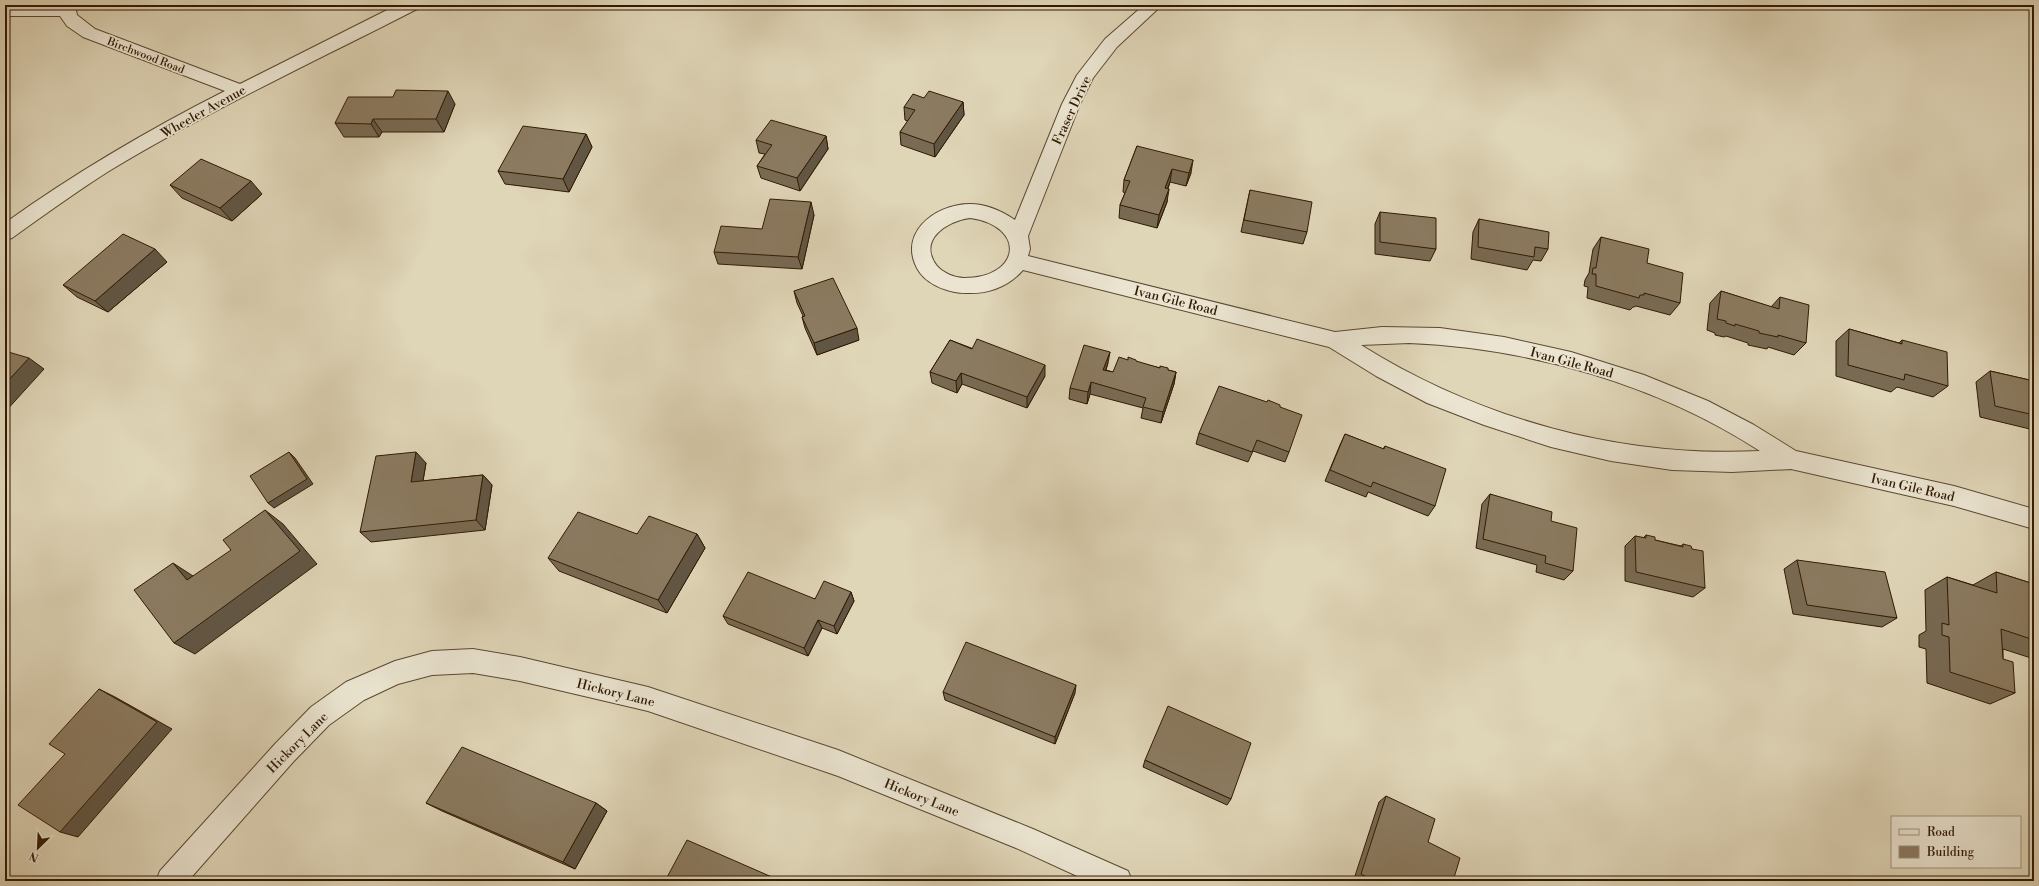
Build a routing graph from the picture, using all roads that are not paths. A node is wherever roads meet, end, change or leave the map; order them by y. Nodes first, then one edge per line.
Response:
1 (411, 5) edge
2 (1154, 5) edge
3 (67, 7) edge
4 (5, 10) edge
5 (239, 90) junction
6 (5, 233) edge
7 (1018, 236) junction
8 (1017, 261) junction
9 (1335, 340) junction
10 (1791, 459) junction
11 (2034, 519) edge
12 (170, 881) edge
13 (1118, 881) edge

1 - 5 street, Wheeler Avenue
2 - 7 street, Fraser Drive
3 - 4 street
3 - 5 street, Birchwood Road
5 - 6 street, Wheeler Avenue
7 - 8 street, Fraser Drive
7 - 8 street
8 - 9 street, Ivan Gile Road
9 - 10 street, Ivan Gile Road
9 - 10 street, Ivan Gile Road
10 - 11 street, Ivan Gile Road
12 - 13 street, Hickory Lane

